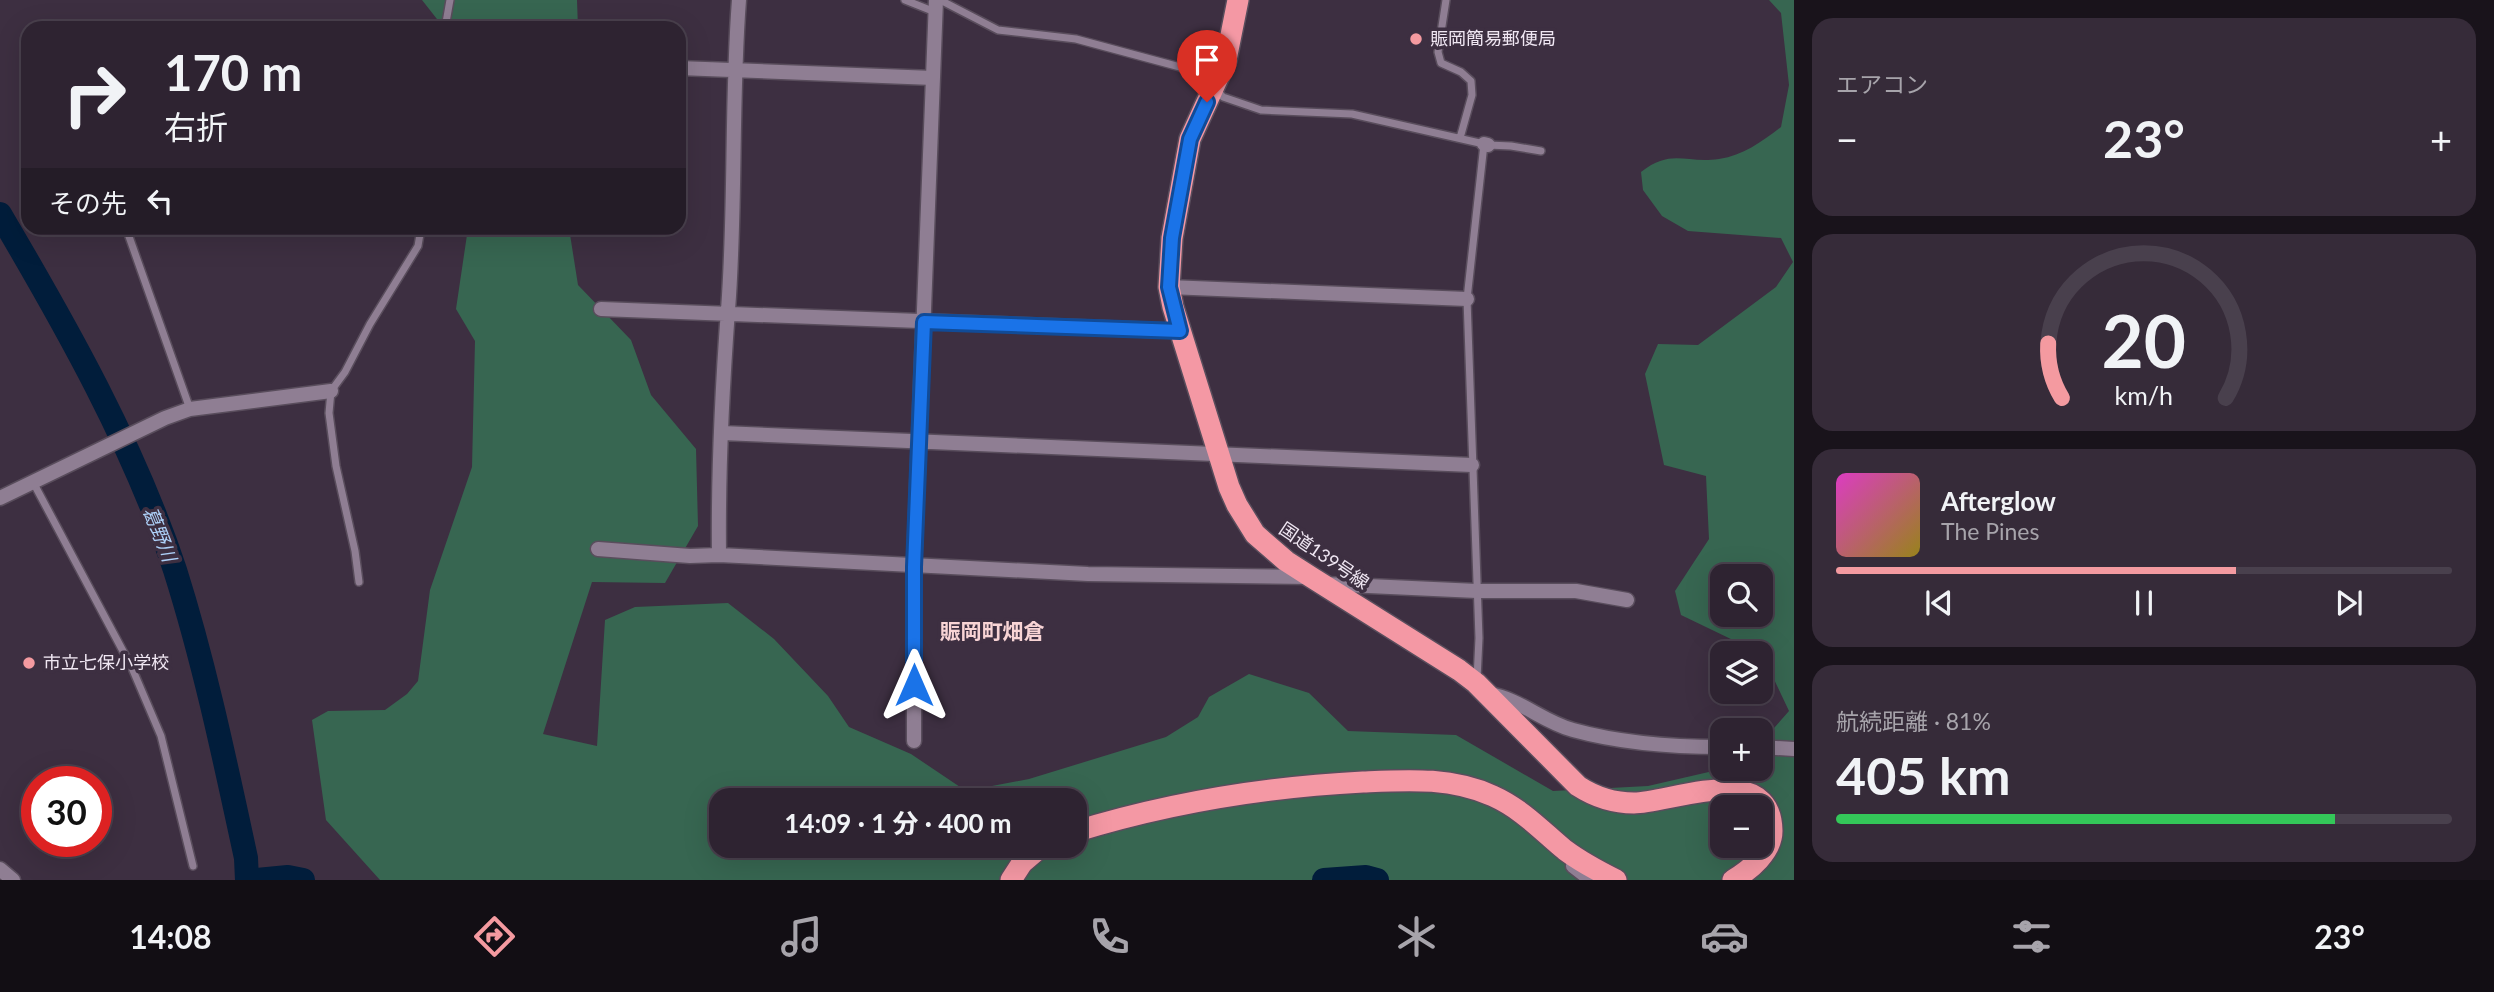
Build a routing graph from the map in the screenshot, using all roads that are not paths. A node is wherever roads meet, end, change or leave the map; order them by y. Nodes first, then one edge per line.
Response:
1 (450, 0) edge
2 (739, 0) edge
3 (905, 0) edge
4 (1238, 0) edge
5 (1446, 0) edge
6 (937, 4) edge
7 (446, 21) edge
8 (686, 68) edge
9 (734, 70) junction
10 (933, 78) junction
11 (1215, 88) junction
12 (1460, 138) junction
13 (1486, 145) junction
14 (1541, 150) dead end
15 (128, 235) edge
16 (420, 235) edge
17 (1169, 287) junction
18 (1468, 299) junction
19 (601, 309) dead end
20 (728, 314) junction
21 (924, 322) junction
22 (1180, 331) junction
23 (331, 391) junction
24 (190, 409) junction
25 (722, 433) junction
26 (919, 442) junction
27 (1219, 456) junction
28 (1472, 465) junction
29 (32, 482) junction
30 (0, 498) edge
31 (598, 550) dead end
32 (719, 555) junction
33 (914, 567) junction
34 (1317, 581) junction
35 (359, 582) dead end
36 (1477, 591) junction
37 (1627, 600) dead end
38 (1483, 689) junction
39 (914, 741) dead end
40 (1710, 747) edge
41 (1773, 748) edge
42 (1794, 749) edge
43 (1087, 829) edge
44 (1574, 856) junction
45 (1028, 858) edge
46 (193, 866) dead end
47 (0, 869) edge
48 (13, 880) edge
49 (1011, 880) edge
50 (1591, 880) edge
51 (1616, 880) edge
52 (1733, 880) edge

1 - 7 lane
2 - 9 street
3 - 6 lane
4 - 11 highway, 国道139号線
5 - 12 lane
6 - 10 street
6 - 11 lane
8 - 9 street
9 - 10 street
9 - 20 street
10 - 21 street
11 - 12 lane
11 - 17 highway, 国道139号線
12 - 13 lane
13 - 14 lane
13 - 18 lane
15 - 24 lane
16 - 23 lane
17 - 18 street
17 - 22 highway, 国道139号線
18 - 28 lane
19 - 20 street
20 - 21 street
20 - 25 street
21 - 22 street
21 - 26 street
22 - 27 highway, 国道139号線
23 - 24 street
23 - 35 lane
24 - 29 street
25 - 26 street
25 - 32 street
26 - 27 street
26 - 33 street
27 - 28 street
27 - 34 highway, 国道139号線
28 - 36 lane
29 - 30 street
29 - 46 lane
31 - 32 street
32 - 33 street
33 - 34 street
33 - 39 street
34 - 36 street
34 - 38 highway, 国道139号線
36 - 37 street
36 - 38 lane
38 - 40 street
38 - 52 highway, 国道139号線
41 - 42 street
43 - 44 highway
44 - 50 street
44 - 51 highway
45 - 49 highway
47 - 48 street

